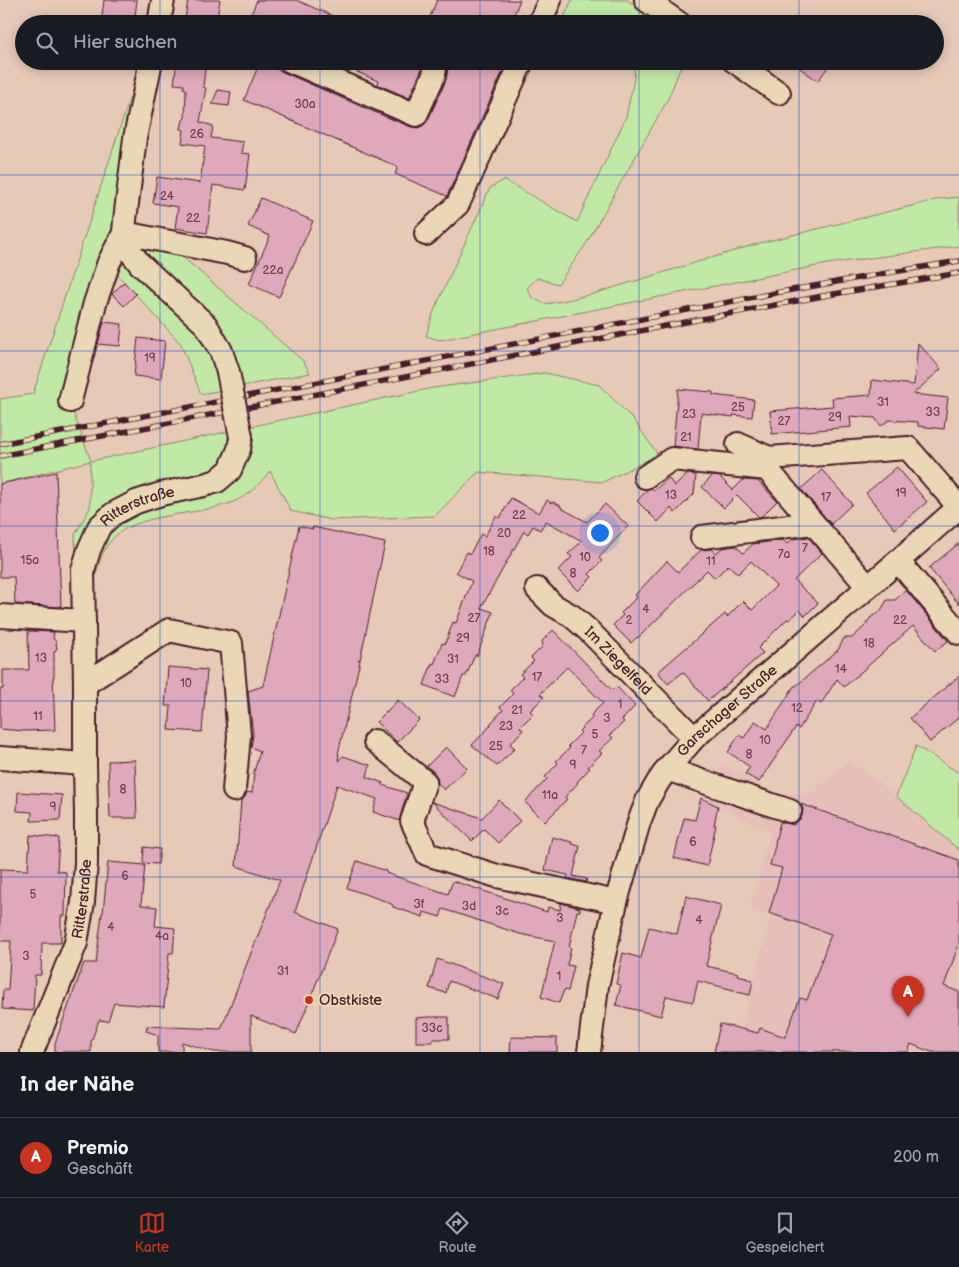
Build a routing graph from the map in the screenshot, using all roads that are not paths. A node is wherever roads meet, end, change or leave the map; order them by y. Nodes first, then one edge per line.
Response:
1 (164, 0) edge
2 (550, 0) edge
3 (646, 0) edge
4 (161, 15) edge
5 (543, 15) edge
6 (667, 15) edge
7 (149, 70) edge
8 (311, 70) edge
9 (435, 70) edge
10 (518, 70) edge
11 (747, 70) edge
12 (779, 92) dead end
13 (124, 233) junction
14 (426, 234) dead end
15 (245, 258) dead end
16 (70, 401) dead end
17 (738, 444) dead end
18 (645, 477) dead end
19 (959, 507) edge
20 (813, 523) junction
21 (702, 537) dead end
22 (898, 561) junction
23 (868, 587) junction
24 (536, 589) dead end
25 (0, 616) edge
26 (84, 621) junction
27 (959, 634) edge
28 (85, 684) junction
29 (694, 738) junction
30 (374, 741) dead end
31 (0, 758) edge
32 (85, 764) junction
33 (667, 769) junction
34 (234, 790) dead end
35 (790, 811) dead end
36 (616, 902) junction
37 (32, 1052) edge
38 (589, 1052) edge

1 - 4 street
2 - 5 street
3 - 6 street
7 - 13 street, Ritterstraße
8 - 9 street
10 - 14 street
11 - 12 street
13 - 15 street
13 - 16 street
13 - 26 street, Ritterstraße, bridge
17 - 19 street, Garschager Straße
18 - 20 street
19 - 22 street, Garschager Straße
20 - 21 street
20 - 23 street
22 - 23 street, Garschager Straße
22 - 27 street
23 - 29 street, Garschager Straße
24 - 29 street, Im Ziegelfeld
25 - 26 street
26 - 28 street, Ritterstraße
28 - 32 street, Ritterstraße
28 - 34 street
29 - 33 street, Garschager Straße
30 - 36 street
31 - 32 street
32 - 37 street, Ritterstraße
33 - 35 street
33 - 36 street, Garschager Straße
36 - 38 street, Garschager Straße

